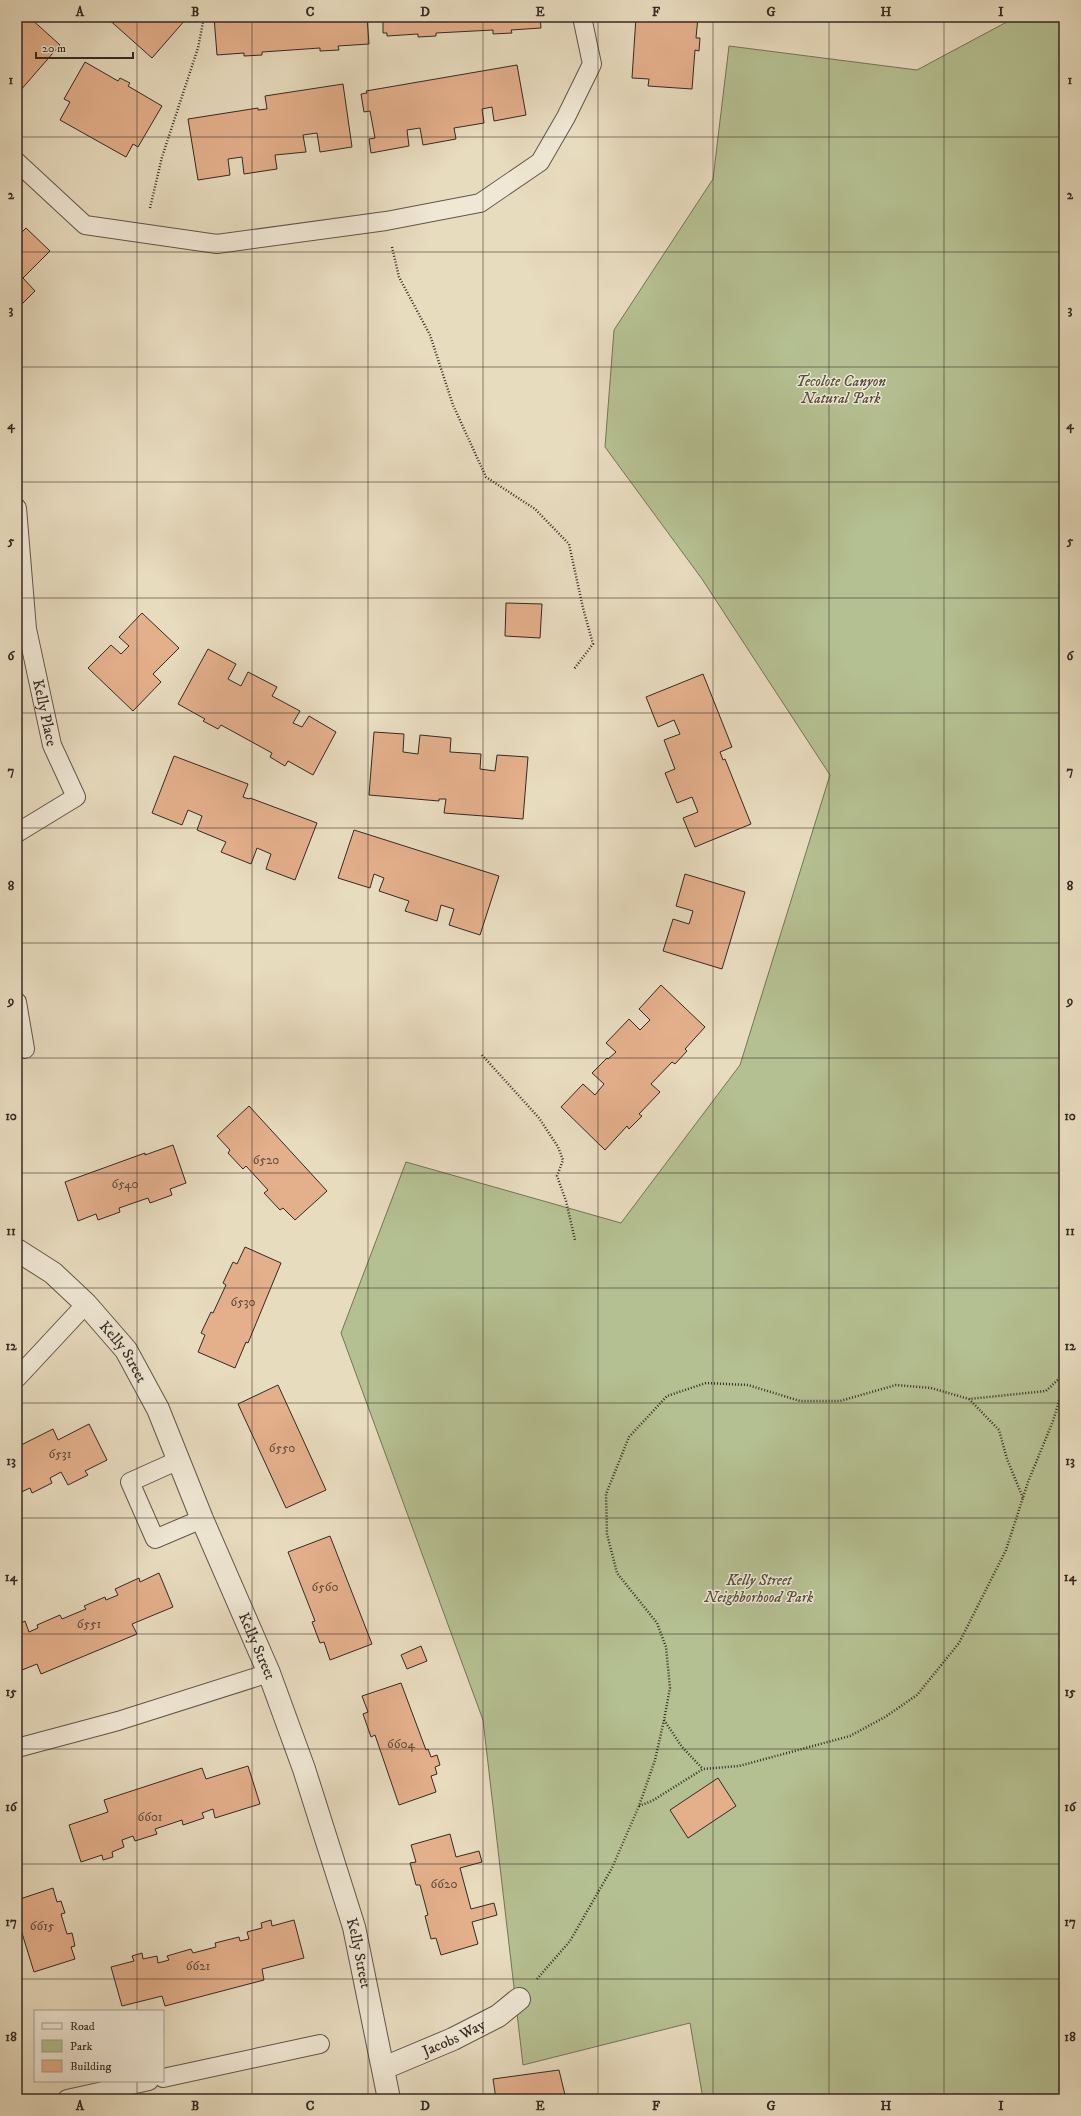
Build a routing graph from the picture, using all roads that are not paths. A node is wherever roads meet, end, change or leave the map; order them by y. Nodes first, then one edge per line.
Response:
1 (582, 17) edge
2 (17, 162) edge
3 (17, 508) edge
4 (17, 833) edge
5 (17, 1002) edge
6 (25, 1049) dead end
7 (17, 1250) edge
8 (86, 1304) junction
9 (17, 1378) edge
10 (179, 1460) junction
11 (202, 1519) junction
12 (269, 1673) junction
13 (17, 1748) edge
14 (519, 1999) road end
15 (320, 2044) dead end
16 (384, 2068) junction
17 (164, 2078) edge
18 (144, 2082) edge
19 (67, 2099) edge
20 (389, 2099) edge

1 - 2 lane
3 - 4 lane, Kelly Place
5 - 6 lane
7 - 8 street, Kelly Street
8 - 9 lane
8 - 10 street, Kelly Street
10 - 11 street, Kelly Street
10 - 11 lane
11 - 12 street, Kelly Street
12 - 13 lane
12 - 16 street, Kelly Street
14 - 16 street, Jacobs Way
15 - 17 lane
16 - 20 street, Kelly Street
18 - 19 lane

